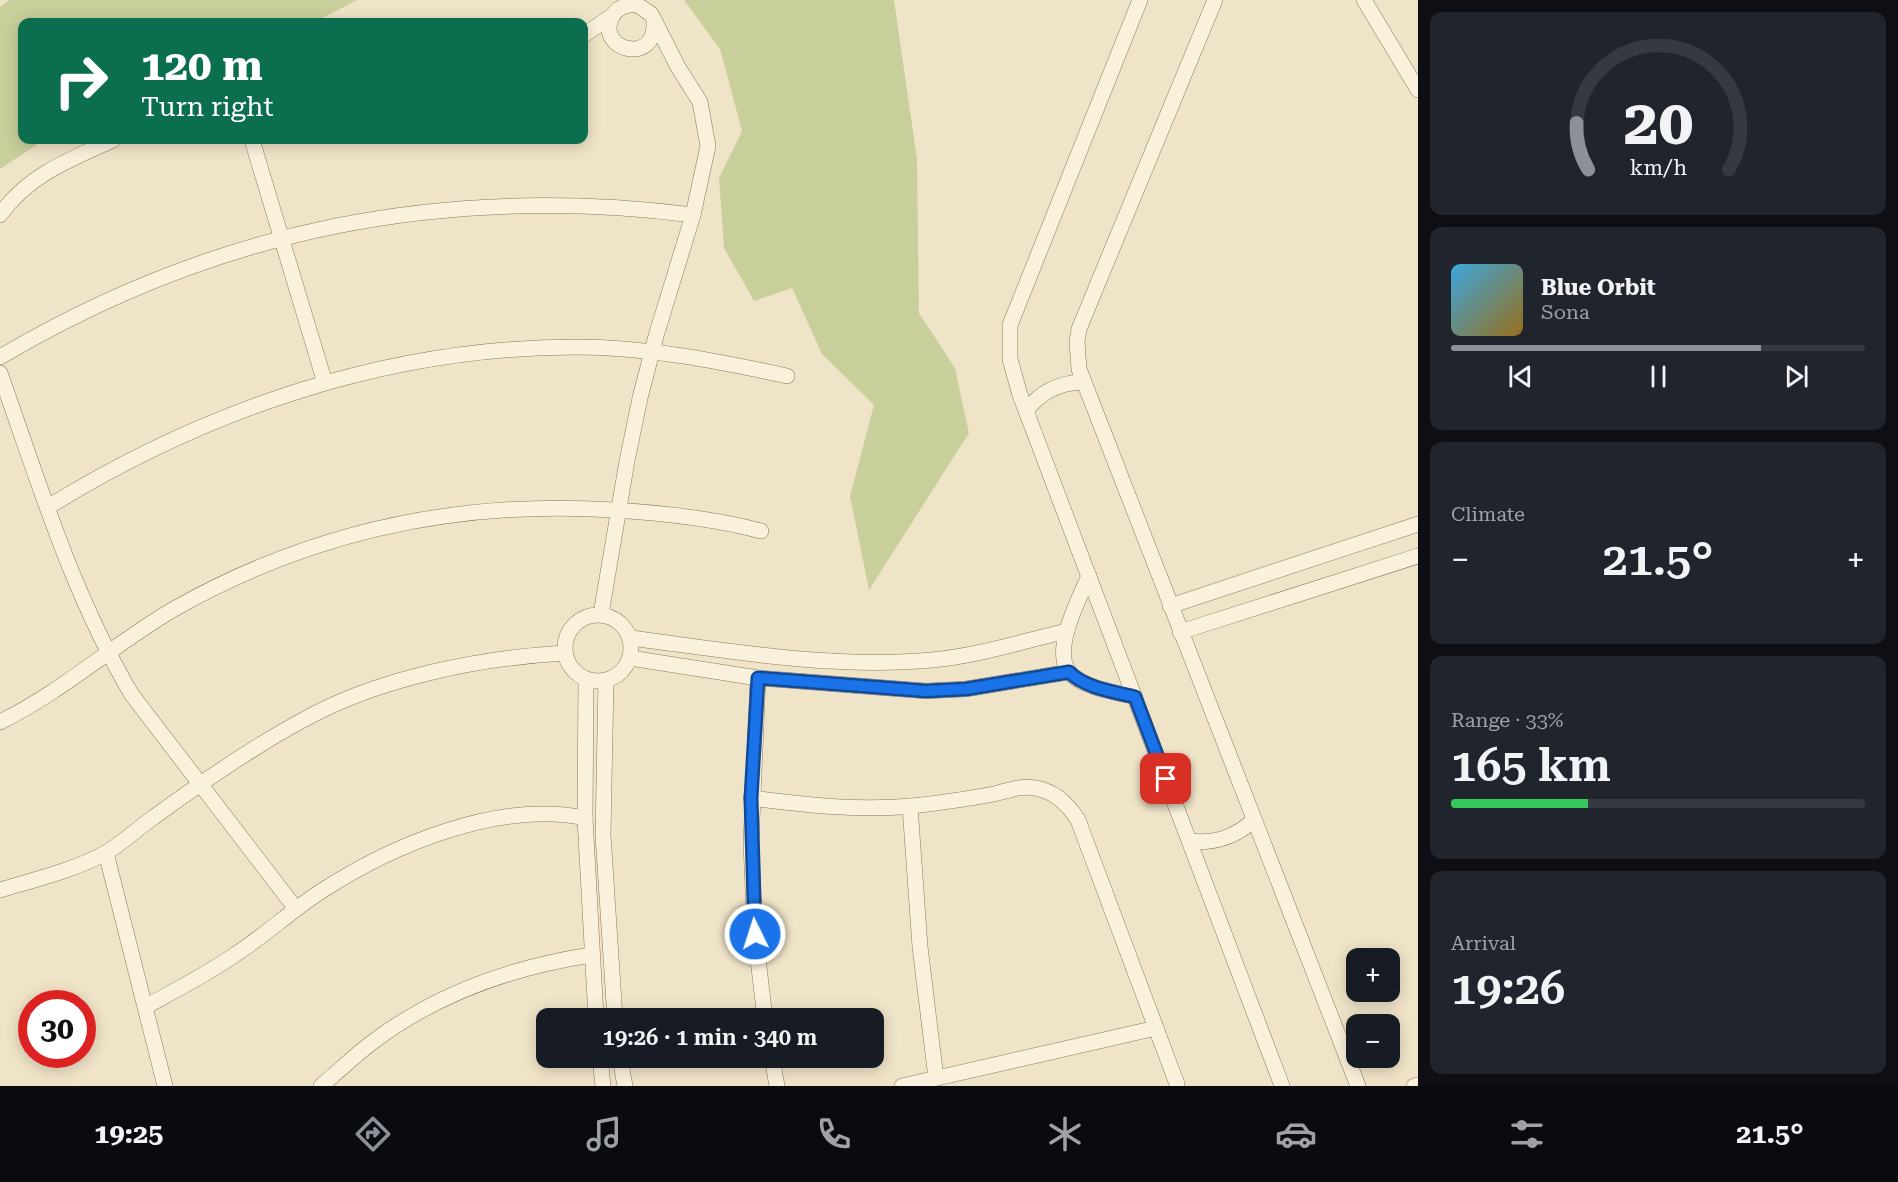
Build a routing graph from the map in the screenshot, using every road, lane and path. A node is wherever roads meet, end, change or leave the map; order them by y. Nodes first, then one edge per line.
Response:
1 (1140, 0) edge
2 (1215, 0) edge
3 (1364, 0) edge
4 (613, 15) junction
5 (654, 22) junction
6 (588, 34) edge
7 (588, 37) edge
8 (613, 40) junction
9 (645, 45) junction
10 (678, 67) junction
11 (1418, 90) edge
12 (105, 144) edge
13 (253, 144) edge
14 (693, 214) junction
15 (0, 215) edge
16 (280, 238) junction
17 (652, 352) junction
18 (0, 357) edge
19 (0, 373) edge
20 (787, 376) dead end
21 (1082, 382) junction
22 (326, 383) junction
23 (1026, 411) junction
24 (48, 507) junction
25 (618, 510) junction
26 (1418, 524) edge
27 (761, 531) dead end
28 (1418, 556) edge
29 (1089, 576) junction
30 (1170, 606) junction
31 (601, 614) junction
32 (1067, 631) junction
33 (1180, 633) junction
34 (631, 638) junction
35 (108, 653) junction
36 (565, 653) junction
37 (630, 658) junction
38 (1069, 672) junction
39 (758, 678) junction
40 (586, 679) junction
41 (606, 680) junction
42 (1135, 697) junction
43 (0, 722) edge
44 (200, 784) junction
45 (751, 798) junction
46 (910, 806) junction
47 (585, 818) junction
48 (1254, 820) junction
49 (1190, 841) junction
50 (106, 853) junction
51 (0, 890) edge
52 (296, 909) junction
53 (591, 955) junction
54 (145, 1007) junction
55 (595, 1008) edge
56 (614, 1008) edge
57 (764, 1008) edge
58 (1156, 1028) junction
59 (601, 1068) edge
60 (622, 1068) edge
61 (774, 1068) edge
62 (936, 1078) junction
63 (1177, 1084) dead end
64 (165, 1086) edge
65 (321, 1086) edge
66 (603, 1086) edge
67 (625, 1086) edge
68 (777, 1086) edge
69 (902, 1086) edge
70 (1282, 1086) edge
71 (1358, 1086) edge

1 - 23 street
2 - 21 street
3 - 11 street
4 - 5 street
4 - 6 street
4 - 8 street
5 - 9 street
5 - 10 street
7 - 8 street
8 - 9 street
9 - 10 street
10 - 14 street
12 - 15 street
13 - 16 street
14 - 16 street
14 - 17 street
16 - 18 street
16 - 22 street
17 - 20 street
17 - 22 street
17 - 25 street
19 - 24 street
21 - 23 street
21 - 30 street
22 - 24 street
23 - 29 street
24 - 35 street
25 - 27 street
25 - 31 street
25 - 35 street
26 - 30 street
28 - 33 street
29 - 32 street
29 - 42 street
30 - 33 street
31 - 34 street
31 - 36 street
32 - 34 street
32 - 38 street
33 - 48 street
34 - 37 street
35 - 43 street
35 - 44 street
36 - 40 street
36 - 44 street
37 - 39 street
37 - 41 street
38 - 39 street
38 - 42 street
39 - 45 street
40 - 41 street
40 - 47 street
41 - 56 street
42 - 49 street
44 - 50 street
44 - 52 street
45 - 46 street
45 - 57 street
46 - 58 street
46 - 62 street
47 - 52 street
47 - 53 street
48 - 49 street
48 - 71 street
49 - 70 street
50 - 51 street
50 - 54 street
52 - 54 street
53 - 55 street
53 - 65 street
54 - 64 street
58 - 62 street
58 - 63 street
59 - 66 street
60 - 67 street
61 - 68 street
62 - 69 street

